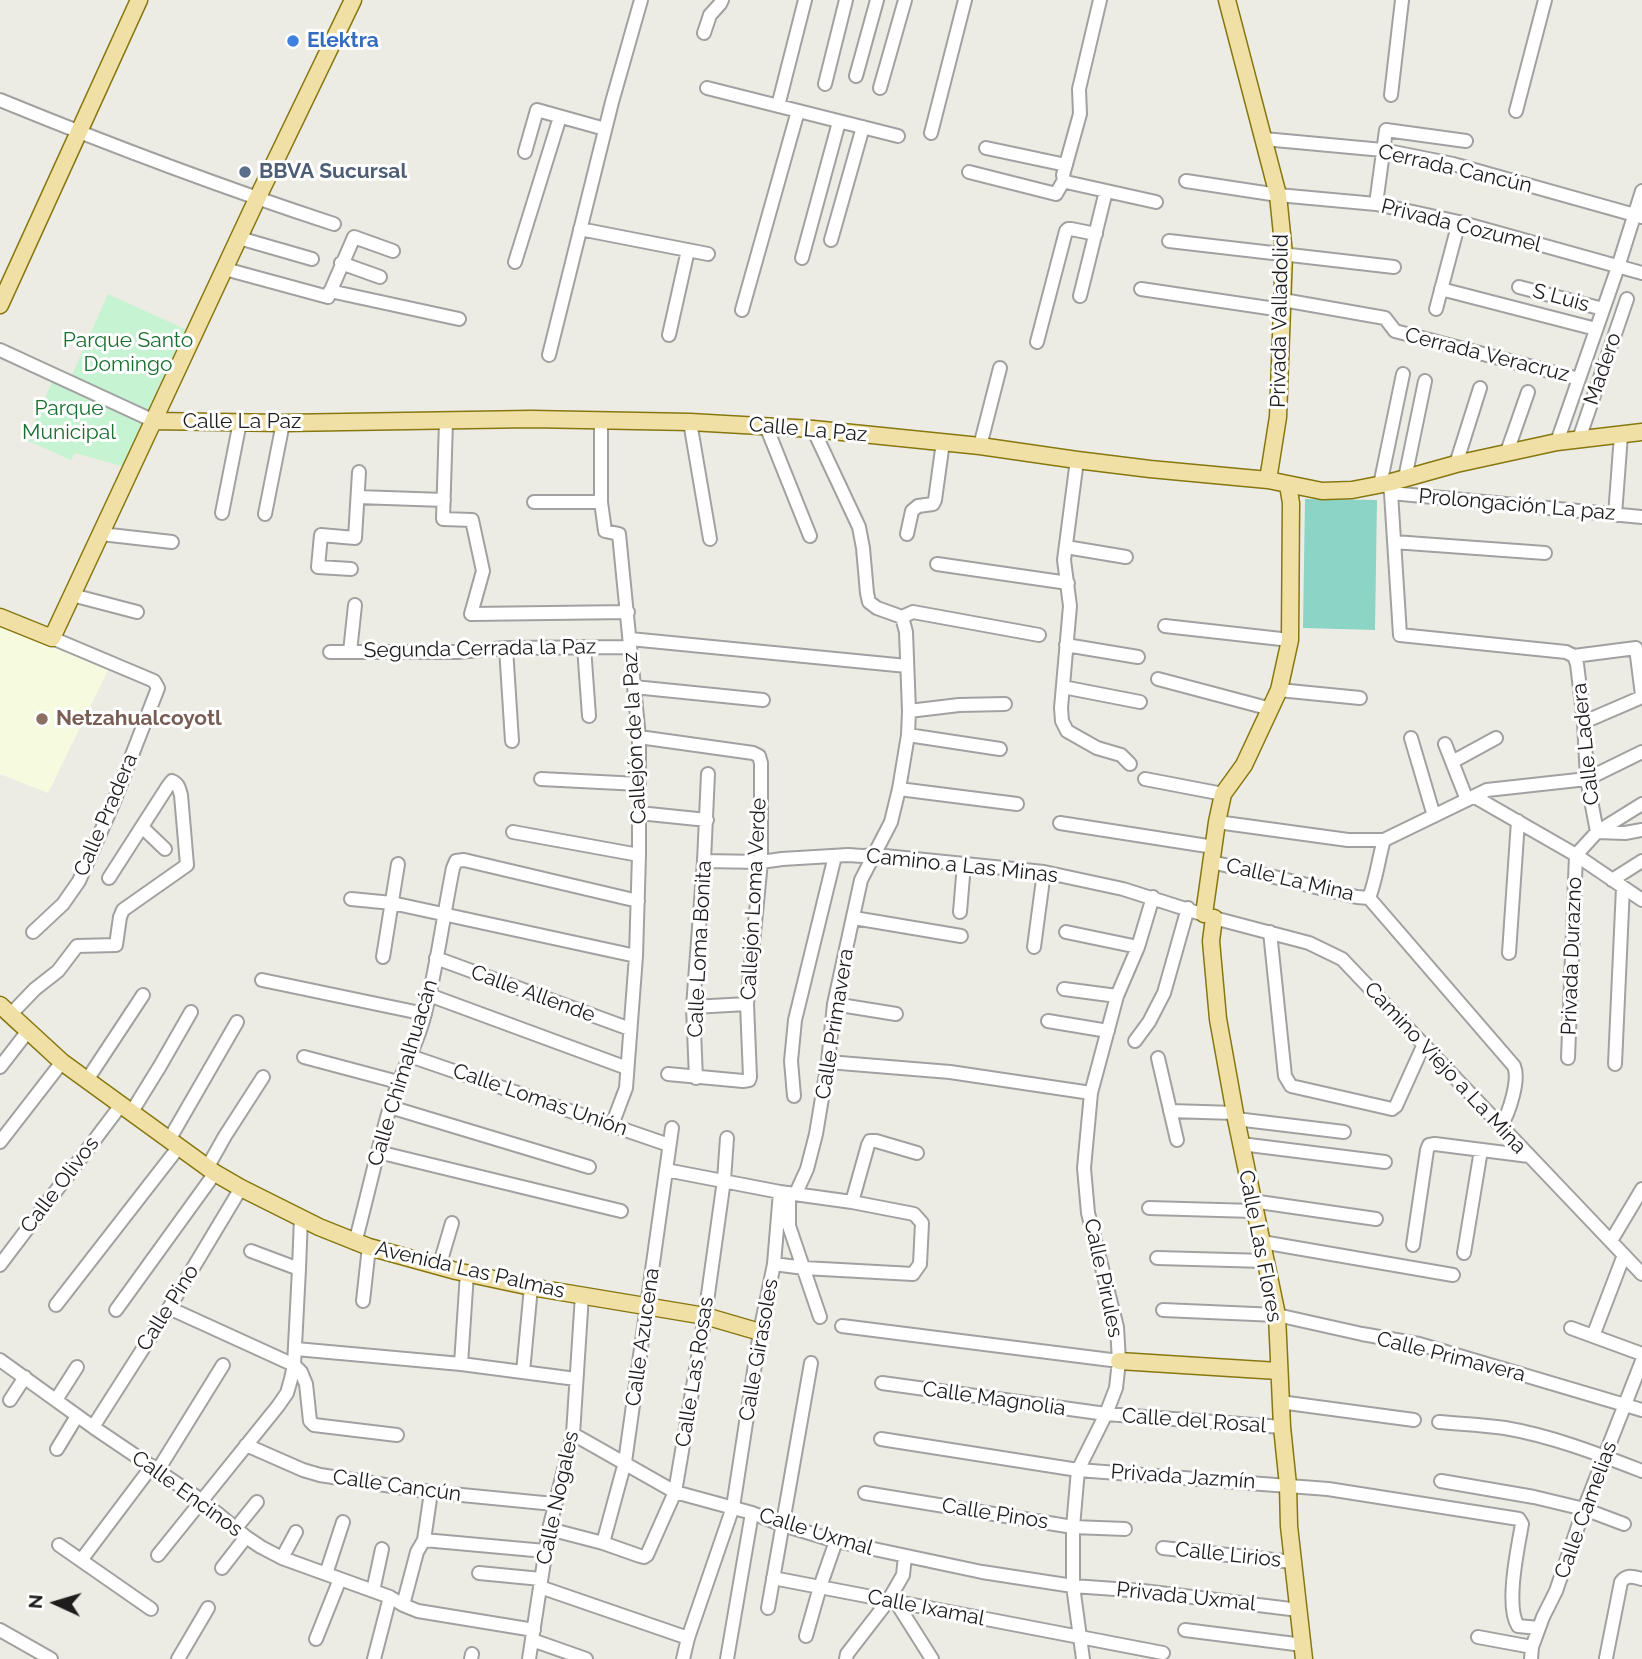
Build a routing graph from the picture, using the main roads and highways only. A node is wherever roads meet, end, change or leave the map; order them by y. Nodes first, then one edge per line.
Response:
1 (139, 0) edge
2 (353, 0) edge
3 (1227, 0) edge
4 (0, 305) edge
5 (154, 421) junction
6 (1642, 432) edge
7 (1268, 480) junction
8 (1288, 485) junction
9 (0, 617) edge
10 (5, 1010) edge
11 (760, 1332) road end
12 (1119, 1361) road end
13 (1278, 1371) junction
14 (1304, 1652) edge

1 - 4 main road
2 - 5 main road
3 - 7 main road, Privada Valladolid
5 - 7 main road, Calle La Paz
5 - 9 main road
6 - 8 main road, Calle La Paz
7 - 8 main road, Calle La Paz
8 - 13 main road, Calle Las Flores
10 - 11 main road, Avenida Las Palmas
12 - 13 main road
13 - 14 main road, Calle Las Flores

